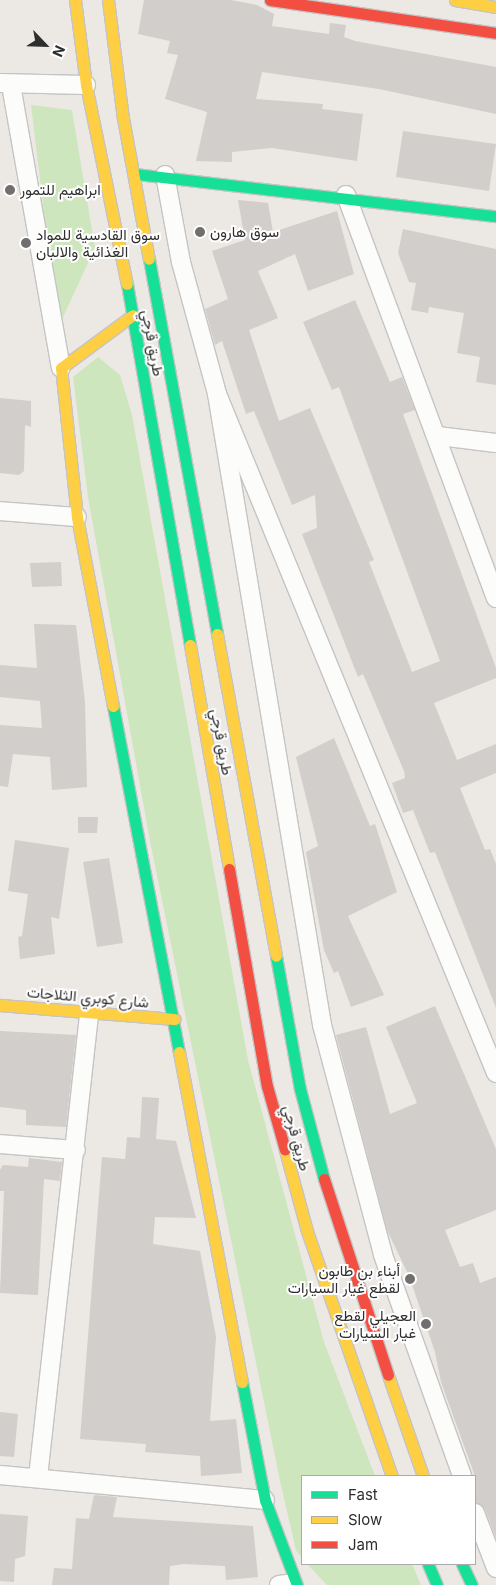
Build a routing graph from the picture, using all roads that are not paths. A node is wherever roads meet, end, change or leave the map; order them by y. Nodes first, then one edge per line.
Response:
1 (75, 0) edge
2 (108, 0) edge
3 (270, 0) edge
4 (455, 0) edge
5 (496, 7) edge
6 (496, 34) edge
7 (5, 84) edge
8 (86, 85) junction
9 (92, 116) junction
10 (123, 118) junction
11 (136, 174) junction
12 (165, 175) junction
13 (346, 195) junction
14 (496, 216) edge
15 (133, 315) junction
16 (61, 368) junction
17 (217, 394) junction
18 (438, 436) junction
19 (496, 443) edge
20 (0, 511) edge
21 (77, 517) junction
22 (496, 598) edge
23 (218, 628) junction
24 (188, 633) junction
25 (0, 1004) edge
26 (89, 1012) junction
27 (174, 1019) junction
28 (492, 1053) edge
29 (496, 1073) edge
30 (0, 1144) edge
31 (76, 1150) junction
32 (0, 1475) edge
33 (392, 1475) edge
34 (423, 1475) edge
35 (462, 1475) edge
36 (38, 1477) junction
37 (265, 1500) junction
38 (476, 1516) edge
39 (428, 1565) edge
40 (462, 1565) edge
41 (496, 1568) edge
42 (290, 1584) edge
43 (436, 1585) edge
44 (472, 1585) edge

1 - 8 main road, طريق قرجي
2 - 10 main road, طريق قرجي
3 - 6 main road
4 - 5 main road
7 - 8 street
7 - 16 street
8 - 9 main road, طريق قرجي
9 - 10 main road
9 - 15 main road, طريق قرجي
10 - 11 main road, طريق قرجي
11 - 12 main road
11 - 23 main road, طريق قرجي
12 - 13 main road
12 - 17 street
13 - 14 main road
13 - 18 street
15 - 16 main road
15 - 24 main road, طريق قرجي
16 - 21 main road
17 - 28 street
17 - 35 street
18 - 19 street
18 - 22 street
20 - 21 street
21 - 27 main road
23 - 24 main road
23 - 34 main road, طريق قرجي
24 - 33 main road, طريق قرجي
25 - 26 main road, شارع كوبري الثلاجات
26 - 27 main road, شارع كوبري الثلاجات
26 - 31 street
27 - 37 main road
28 - 29 street
30 - 31 street
31 - 36 street
32 - 36 street
36 - 37 street
37 - 42 main road
38 - 41 street
39 - 43 main road
40 - 44 main road

